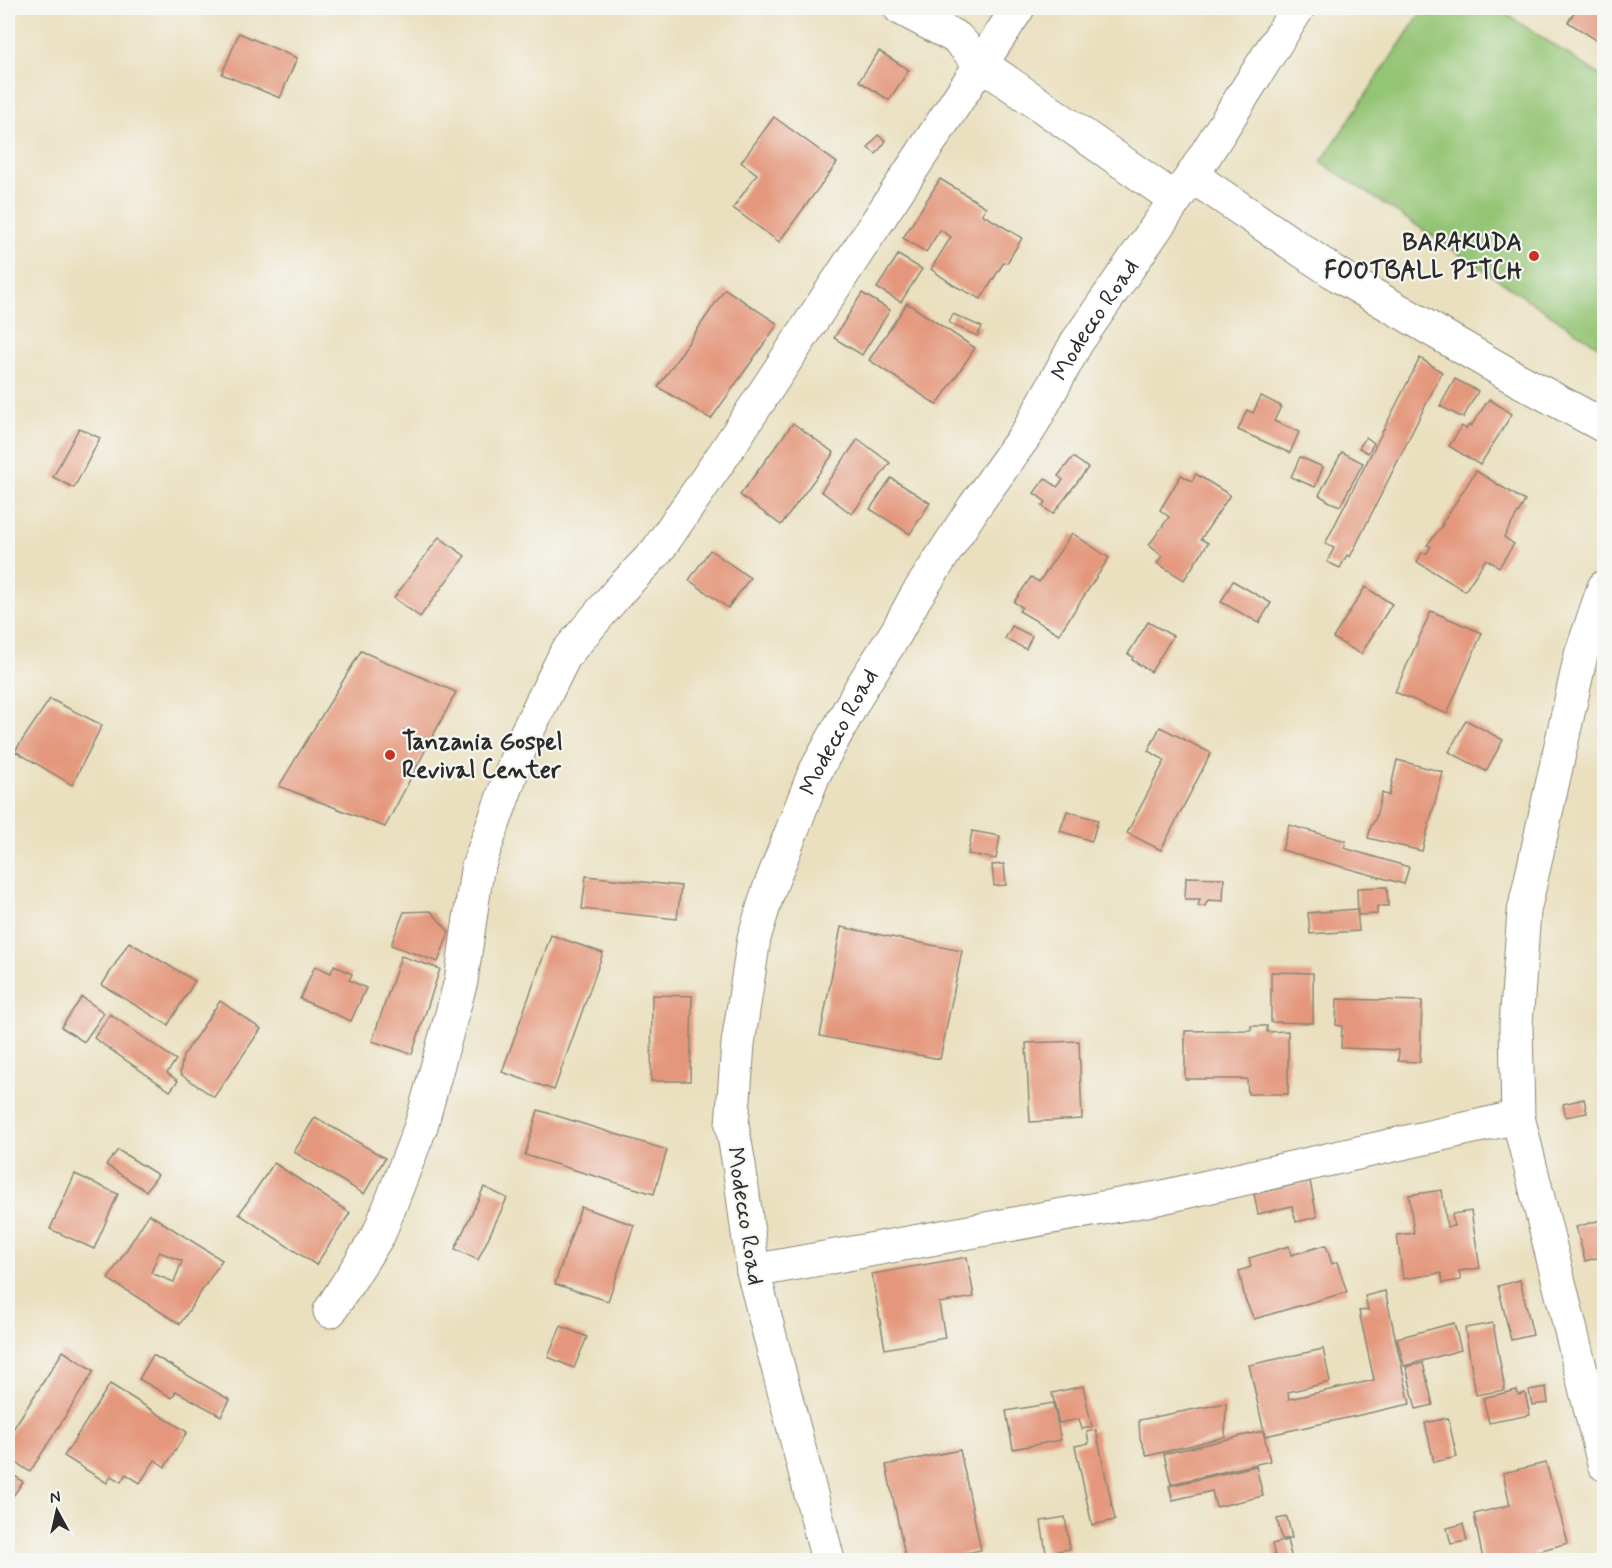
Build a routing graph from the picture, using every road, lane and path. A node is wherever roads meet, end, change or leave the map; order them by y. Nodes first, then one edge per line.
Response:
1 (900, 8) edge
2 (1018, 8) edge
3 (1298, 8) edge
4 (980, 63) junction
5 (1183, 188) junction
6 (1605, 426) edge
7 (1605, 587) edge
8 (1518, 1117) junction
9 (753, 1271) junction
10 (330, 1311) dead end
11 (1593, 1369) edge
12 (1605, 1464) edge
13 (828, 1560) edge

1 - 4 street
2 - 4 street
3 - 5 street, Modecco Road
4 - 5 street
4 - 10 street
5 - 6 street
5 - 9 street, Modecco Road
7 - 8 street
8 - 9 street
8 - 11 street
9 - 13 street, Modecco Road
11 - 12 street

